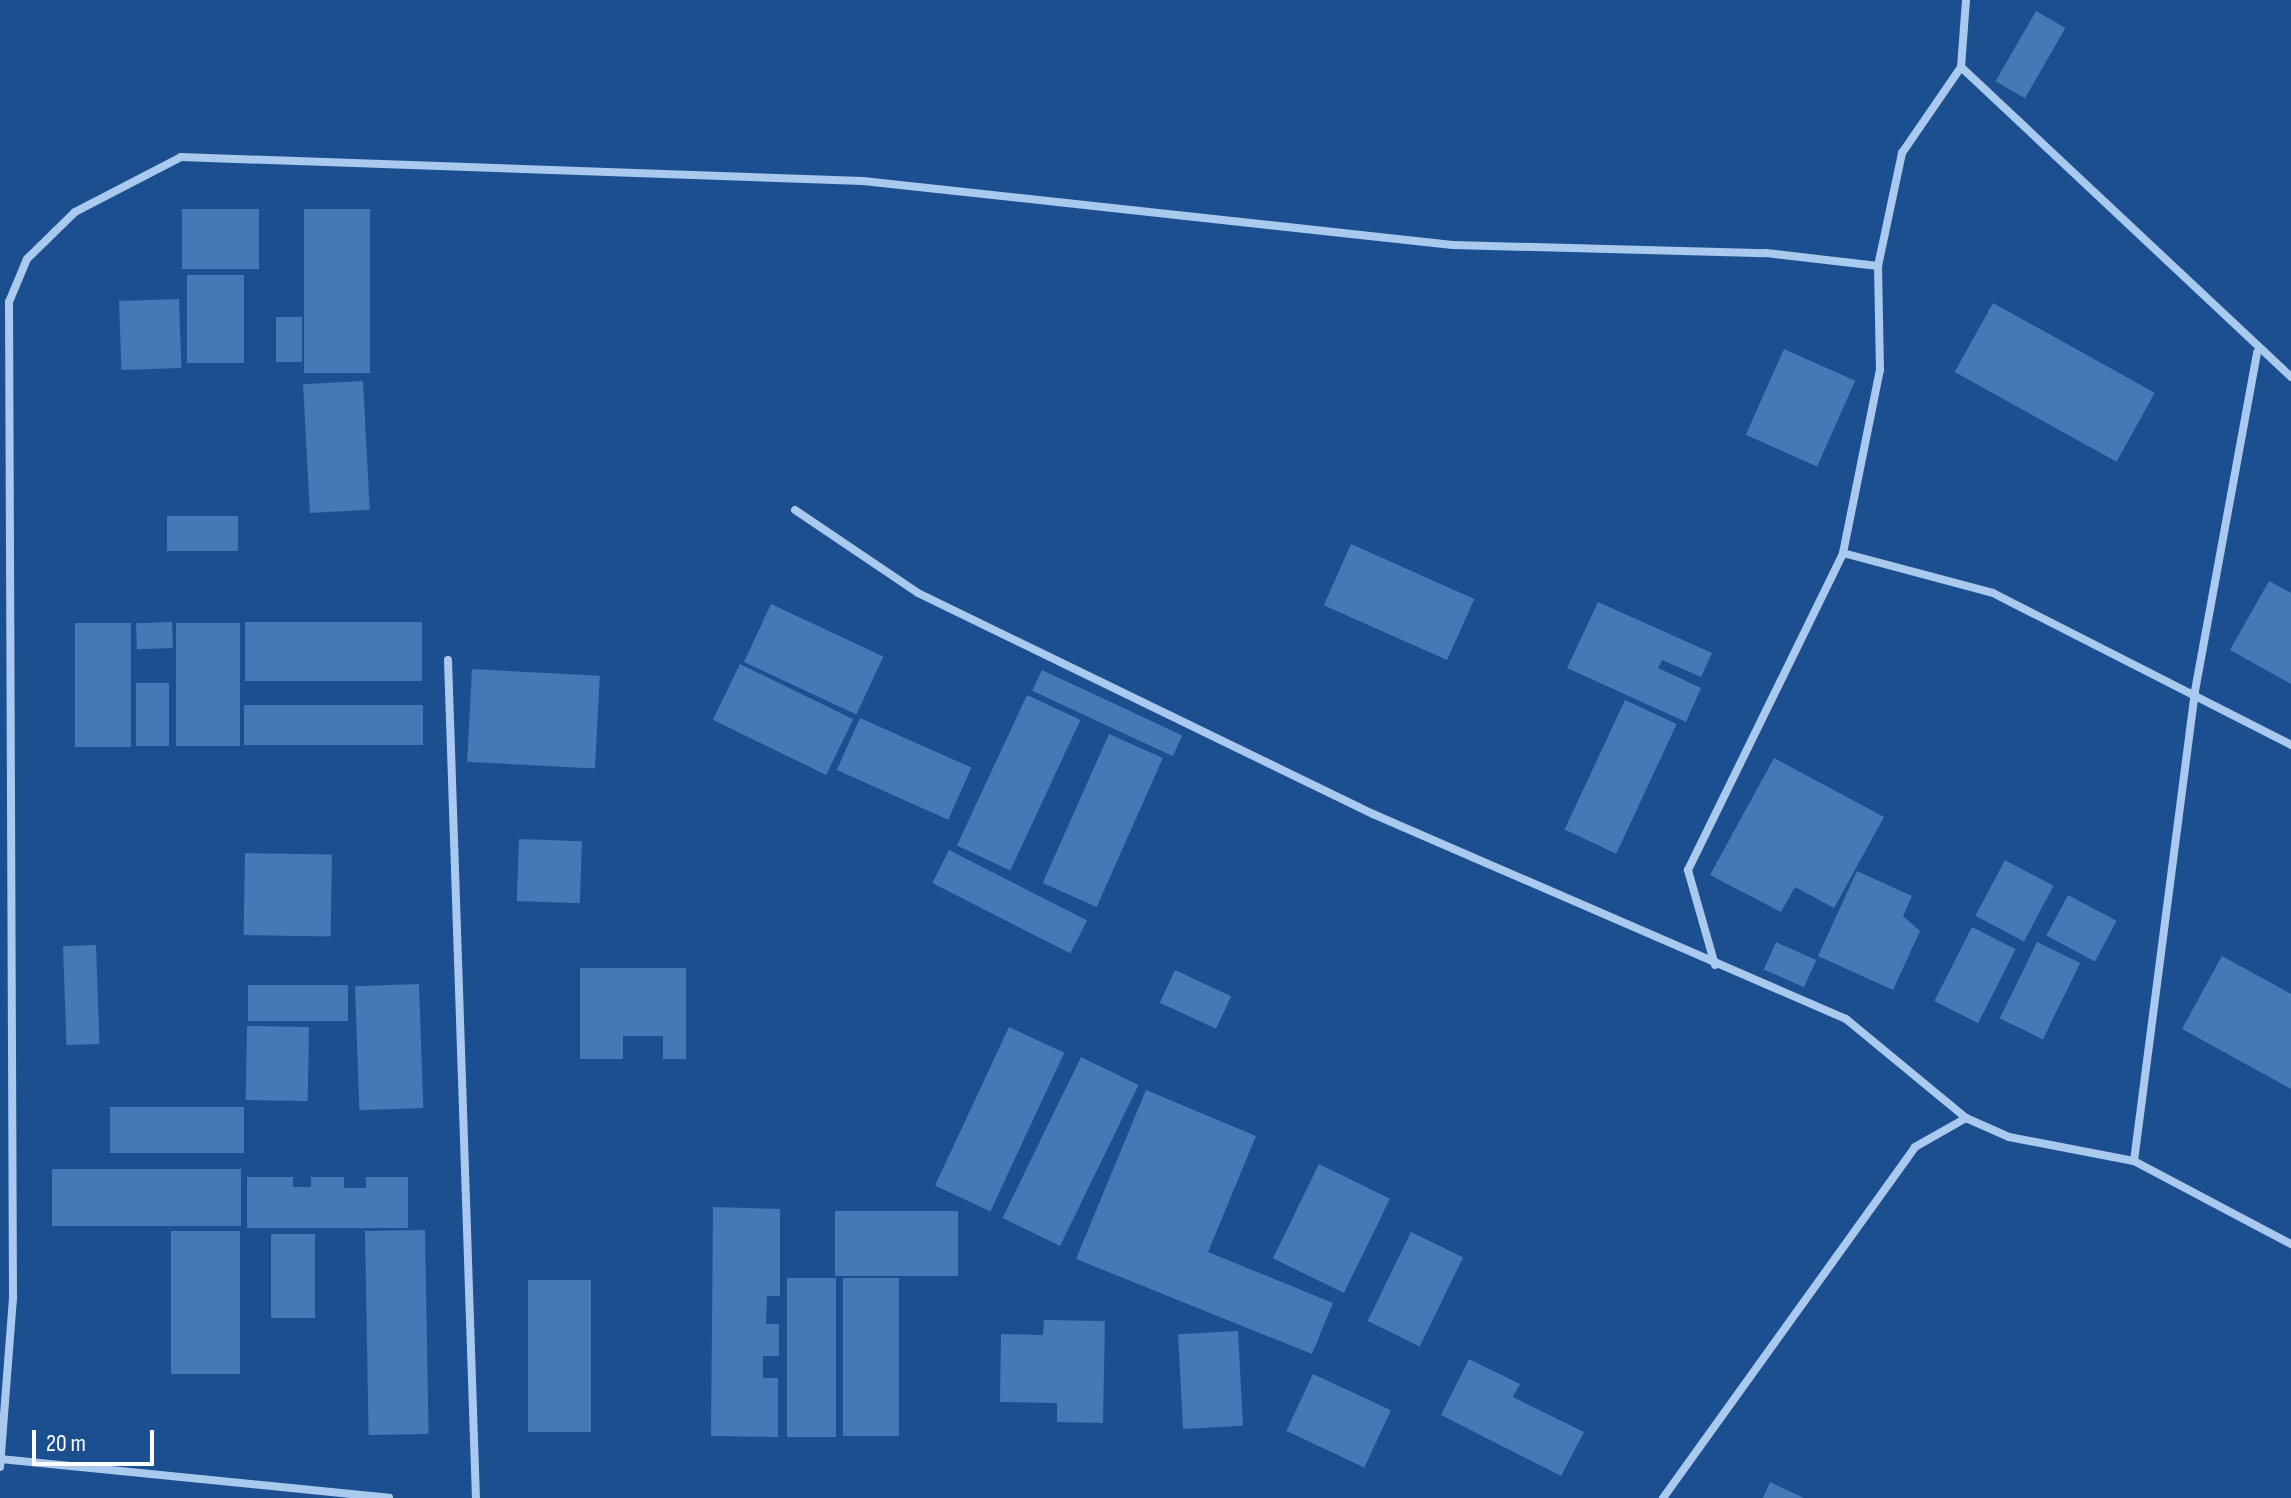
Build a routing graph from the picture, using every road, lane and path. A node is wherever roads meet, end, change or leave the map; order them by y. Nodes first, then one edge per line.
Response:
1 (1966, 0) edge
2 (1961, 67) junction
3 (1878, 266) junction
4 (2257, 353) junction
5 (2291, 377) edge
6 (795, 510) dead end
7 (1843, 553) junction
8 (448, 660) dead end
9 (2195, 691) junction
10 (2291, 745) edge
11 (1715, 965) junction
12 (1966, 1118) junction
13 (2134, 1161) junction
14 (2291, 1244) edge
15 (0, 1459) edge
16 (0, 1467) edge
17 (389, 1498) edge
18 (476, 1498) edge
19 (1663, 1498) edge

1 - 2 street
2 - 3 street
2 - 4 street
3 - 7 street
3 - 15 street
4 - 5 street
4 - 9 street
6 - 11 street
7 - 9 street
7 - 11 street
8 - 18 street
9 - 10 street
9 - 13 street
11 - 12 street
12 - 13 street
12 - 19 street
13 - 14 street
15 - 16 street
15 - 17 street

